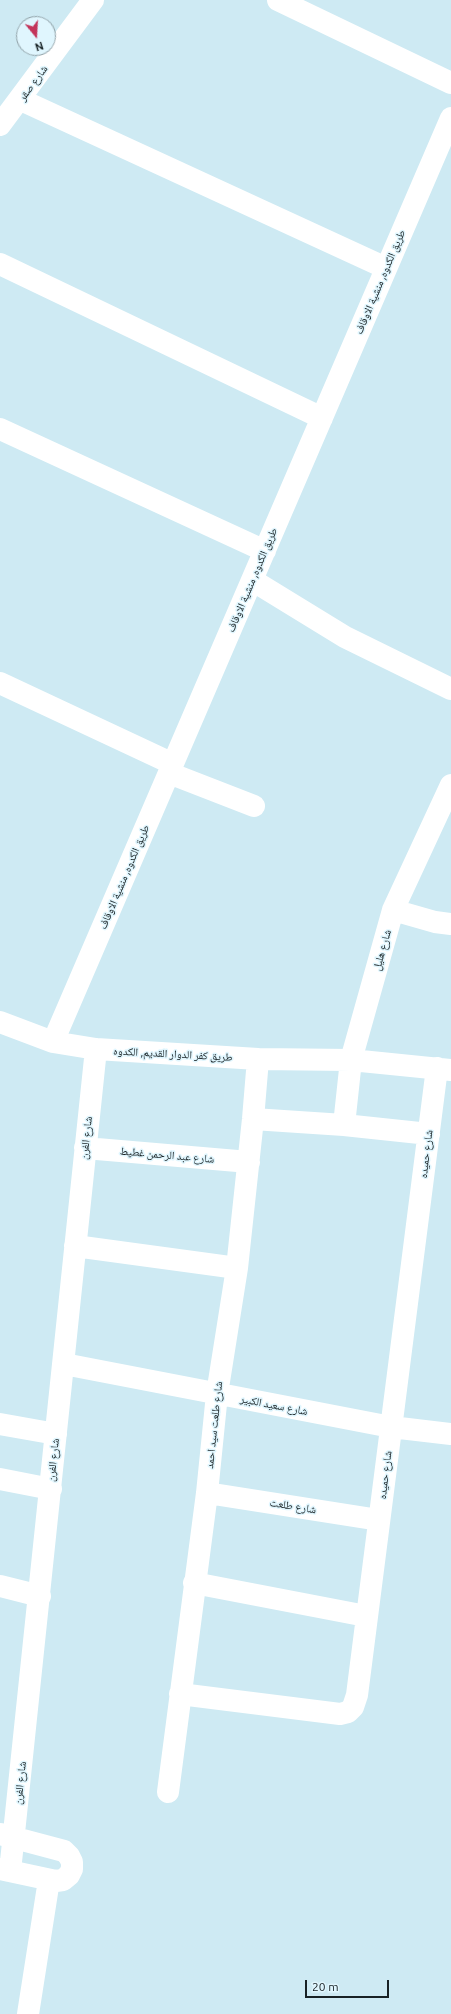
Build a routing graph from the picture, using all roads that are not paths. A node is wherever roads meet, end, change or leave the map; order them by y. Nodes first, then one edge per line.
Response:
1 (93, 0) edge
2 (278, 0) edge
3 (451, 84) edge
4 (21, 100) junction
5 (451, 118) edge
6 (0, 125) edge
7 (0, 264) edge
8 (386, 268) junction
9 (322, 418) junction
10 (0, 429) edge
11 (265, 551) junction
12 (252, 580) junction
13 (0, 683) edge
14 (451, 689) edge
15 (171, 768) junction
16 (451, 785) edge
17 (254, 806) dead end
18 (393, 910) junction
19 (451, 924) edge
20 (0, 1022) edge
21 (53, 1042) junction
22 (96, 1049) junction
23 (258, 1059) junction
24 (351, 1060) junction
25 (444, 1069) edge
26 (253, 1119) junction
27 (344, 1125) junction
28 (429, 1134) junction
29 (85, 1148) junction
30 (249, 1162) junction
31 (75, 1246) junction
32 (237, 1268) junction
33 (64, 1364) junction
34 (217, 1394) junction
35 (0, 1424) edge
36 (391, 1427) junction
37 (56, 1434) junction
38 (451, 1434) edge
39 (0, 1479) edge
40 (50, 1489) junction
41 (207, 1493) junction
42 (379, 1520) junction
43 (194, 1583) junction
44 (0, 1586) edge
45 (40, 1596) junction
46 (366, 1616) junction
47 (180, 1694) junction
48 (168, 1792) dead end
49 (7, 1836) edge
50 (5, 1870) edge
51 (49, 1880) junction
52 (28, 2014) edge

1 - 4 street, شارع صقر
2 - 3 street
4 - 6 street, شارع صقر
4 - 8 street
5 - 8 street, طريق الكدوه, منشية الاوقاف
7 - 9 street
8 - 9 street, طريق الكدوه, منشية الاوقاف
9 - 11 street, طريق الكدوه, منشية الاوقاف
10 - 11 street
11 - 12 street, طريق الكدوه, منشية الاوقاف
12 - 14 street
12 - 15 street, طريق الكدوه, منشية الاوقاف
13 - 15 street
15 - 17 street
15 - 21 street, طريق الكدوه, منشية الاوقاف
16 - 18 street, شارع هليل
18 - 19 street
18 - 24 street, شارع هليل
20 - 21 street, طريق كفر الدوار القديم, الكدوه
21 - 22 street, طريق كفر الدوار القديم, الكدوه
22 - 23 street, طريق كفر الدوار القديم, الكدوه
22 - 29 street, شارع الفرن
23 - 24 street, طريق كفر الدوار القديم, الكدوه
23 - 26 street, شارع طلعت سيد احمد
24 - 25 street, طريق كفر الدوار القديم, الكدوه
24 - 27 street, شارع هليل
25 - 28 street, شارع حميده
26 - 27 street
26 - 30 street, شارع طلعت سيد احمد
27 - 28 street
28 - 36 street, شارع حميده
29 - 30 street, شارع عبد الرحمن غطيط
29 - 31 street, شارع الفرن
30 - 32 street, شارع طلعت سيد احمد
31 - 32 street
31 - 33 street, شارع الفرن
32 - 34 street, شارع طلعت سيد احمد
33 - 34 street, شارع سعيد الكبير
33 - 37 street, شارع الفرن
34 - 36 street, شارع سعيد الكبير
34 - 41 street, شارع طلعت سيد احمد
35 - 37 street
36 - 38 street, شارع سعيد الكبير
36 - 42 street, شارع حميده
37 - 40 street, شارع الفرن
39 - 40 street
40 - 45 street, شارع الفرن
41 - 42 street, شارع طلعت
41 - 43 street, شارع طلعت سيد احمد
42 - 46 street, شارع حميده
43 - 46 street
43 - 47 street, شارع طلعت سيد احمد
44 - 45 street
45 - 49 street, شارع الفرن
46 - 47 street, شارع حميده
47 - 48 street, شارع طلعت سيد احمد
49 - 50 street, شارع الفرن
49 - 51 street
50 - 51 street
51 - 52 street

